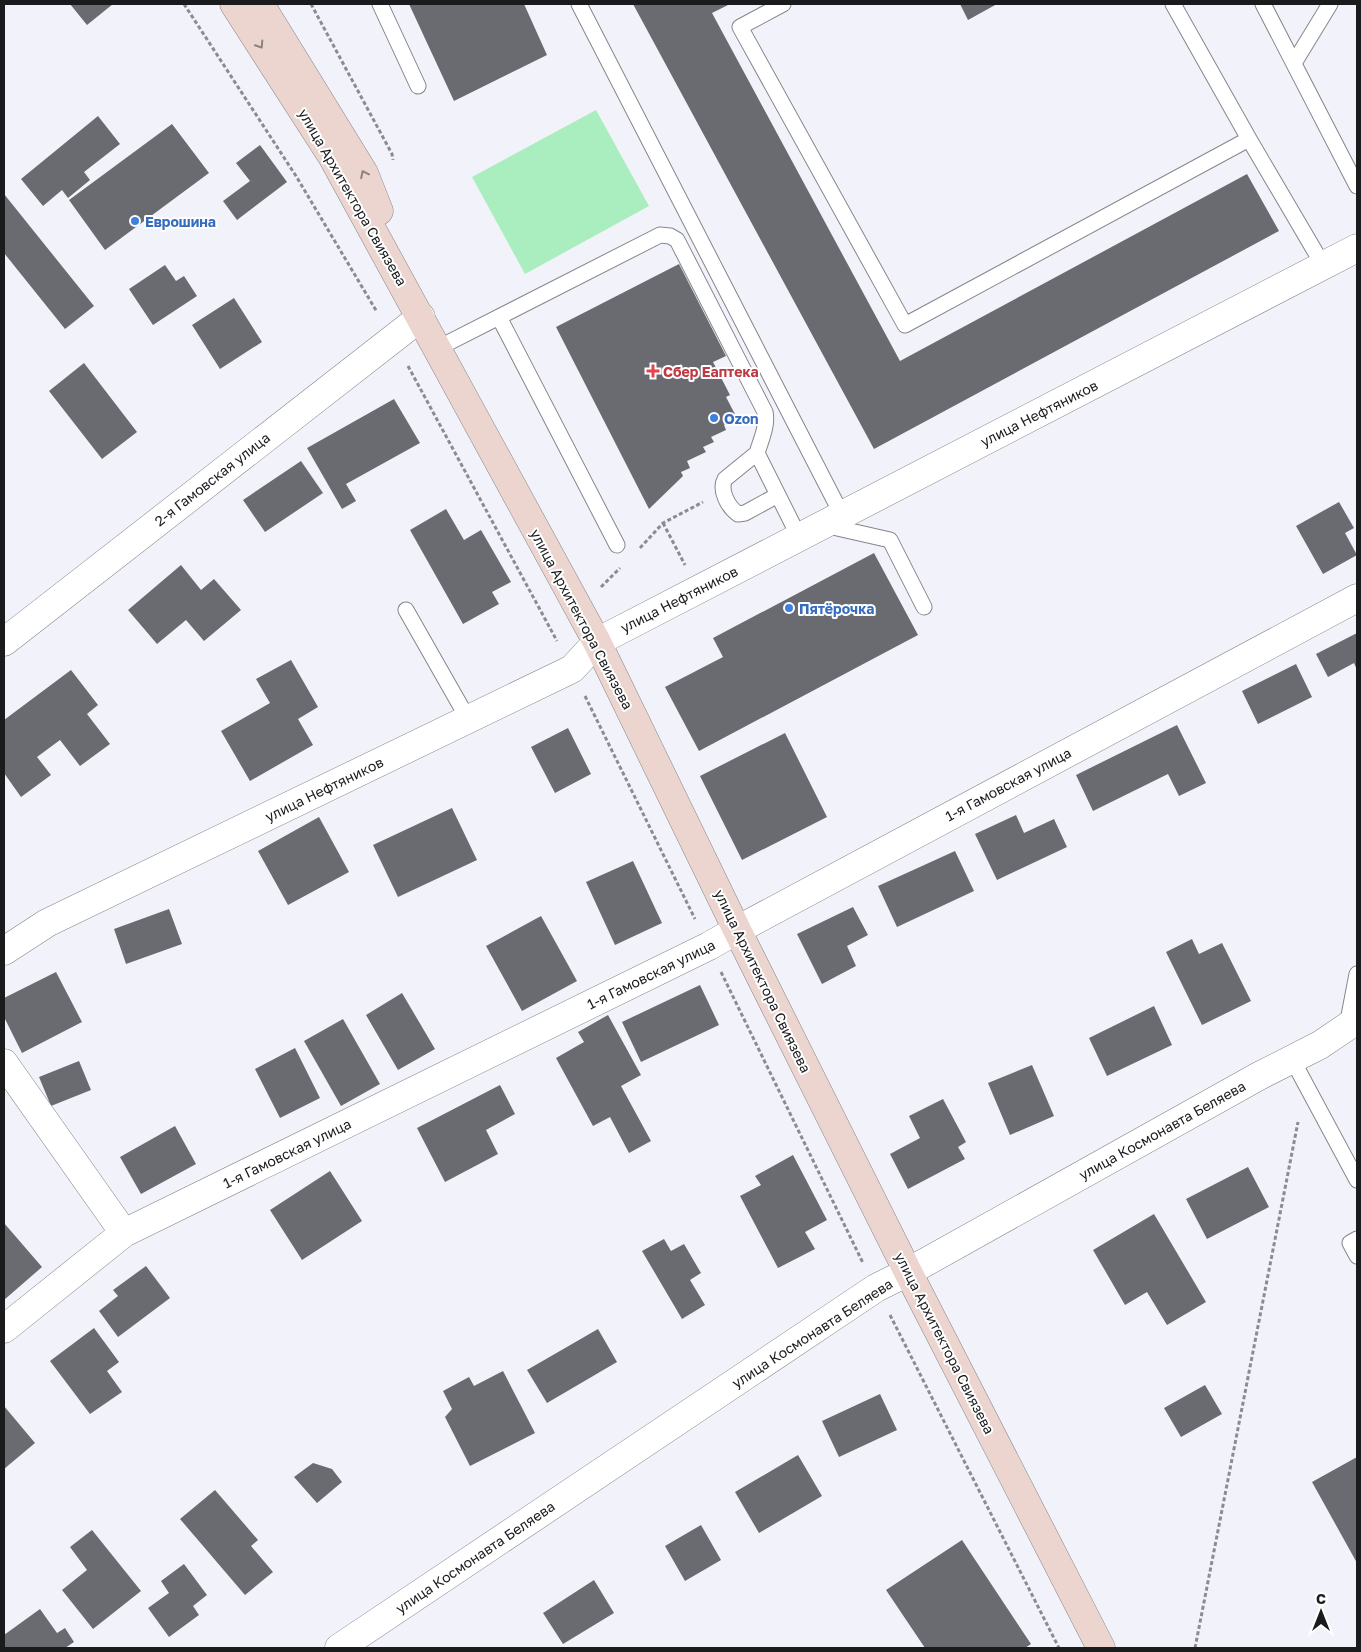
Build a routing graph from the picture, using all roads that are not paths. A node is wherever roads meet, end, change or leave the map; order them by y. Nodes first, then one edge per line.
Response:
1 (234, 4) edge
2 (260, 4) edge
3 (380, 4) edge
4 (579, 4) edge
5 (783, 4) edge
6 (1173, 4) edge
7 (1263, 4) edge
8 (1330, 4) edge
9 (1294, 63) junction
10 (418, 86) dead end
11 (1249, 139) junction
12 (1357, 186) edge
13 (1357, 248) edge
14 (1323, 265) junction
15 (421, 317) junction
16 (499, 317) junction
17 (438, 348) junction
18 (757, 453) junction
19 (778, 495) junction
20 (832, 520) junction
21 (799, 537) junction
22 (617, 545) dead end
23 (1357, 598) edge
24 (924, 607) dead end
25 (406, 610) dead end
26 (4, 642) edge
27 (597, 642) junction
28 (468, 719) junction
29 (736, 930) junction
30 (4, 951) edge
31 (1357, 974) edge
32 (1352, 1023) edge
33 (1292, 1059) junction
34 (4, 1063) edge
35 (1357, 1180) edge
36 (124, 1233) junction
37 (1357, 1239) edge
38 (1357, 1256) edge
39 (908, 1272) junction
40 (4, 1329) edge
41 (339, 1648) edge
42 (1100, 1648) edge

1 -> 15 main road, улица Архитектора Свиязева
15 -> 2 main road, улица Архитектора Свиязева
3 - 10 lane
4 - 20 lane
5 - 11 lane
6 - 11 lane
7 - 9 lane
8 - 9 lane
9 - 12 lane
11 - 14 lane
13 - 14 street, улица Нефтяников
14 - 20 street, улица Нефтяников
15 - 17 main road, улица Архитектора Свиязева
15 - 26 street, 2-я Гамовская улица
16 - 17 lane
16 - 18 lane
16 - 22 lane
17 - 27 main road, улица Архитектора Свиязева
18 - 19 lane
18 - 19 lane
19 - 21 lane
20 - 21 street, улица Нефтяников
20 - 24 lane
21 - 27 street, улица Нефтяников
23 - 29 street, 1-я Гамовская улица
25 - 28 lane
27 - 28 street, улица Нефтяников
27 - 29 main road, улица Архитектора Свиязева
28 - 30 street, улица Нефтяников
29 - 36 street, 1-я Гамовская улица
29 - 39 main road, улица Архитектора Свиязева
31 - 32 lane
32 - 33 street, улица Космонавта Беляева
33 - 35 lane
33 - 39 street, улица Космонавта Беляева
34 - 36 street
36 - 40 street, 1-я Гамовская улица
37 - 38 lane
39 - 41 street, улица Космонавта Беляева
39 - 42 main road, улица Архитектора Свиязева

